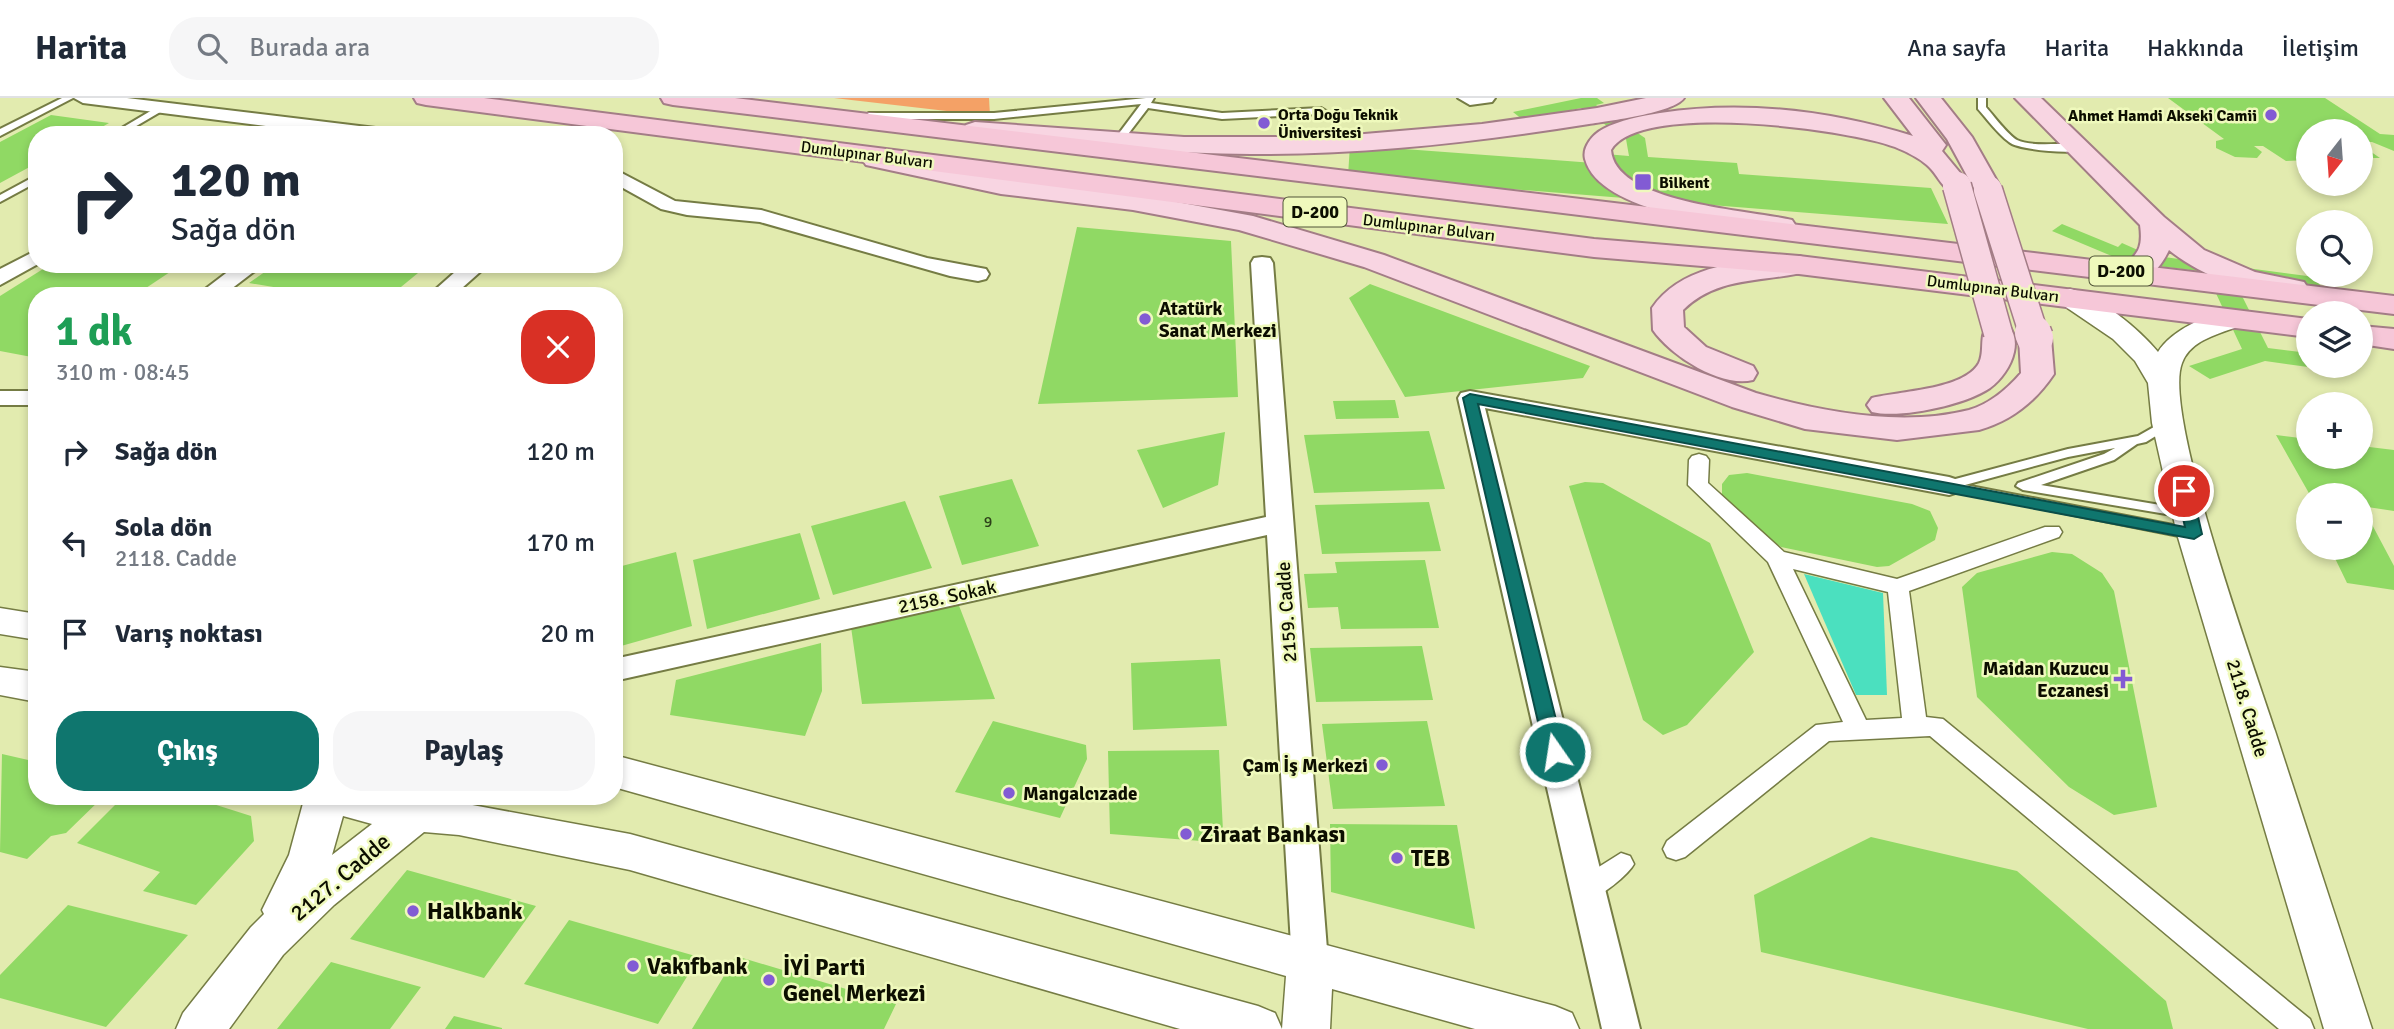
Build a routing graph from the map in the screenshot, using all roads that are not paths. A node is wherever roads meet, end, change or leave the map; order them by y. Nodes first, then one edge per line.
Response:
1 (69, 98) edge
2 (83, 98) edge
3 (426, 98) edge
4 (673, 98) edge
5 (1467, 98) edge
6 (1486, 98) edge
7 (1672, 98) edge
8 (1896, 98) edge
9 (1928, 98) edge
10 (1982, 98) edge
11 (2027, 98) edge
12 (1148, 101) edge
13 (162, 108) junction
14 (1321, 111) dead end
15 (811, 114) junction
16 (258, 120) junction
17 (130, 126) edge
18 (249, 126) edge
19 (308, 126) edge
20 (918, 128) junction
21 (0, 133) edge
22 (1119, 140) junction
23 (2080, 149) junction
24 (832, 150) junction
25 (623, 180) edge
26 (28, 183) edge
27 (1957, 186) junction
28 (0, 199) edge
29 (2154, 223) junction
30 (1870, 242) junction
31 (19, 261) edge
32 (1262, 263) dead end
33 (1800, 265) junction
34 (240, 273) edge
35 (467, 273) edge
36 (2135, 273) junction
37 (978, 274) dead end
38 (0, 278) edge
39 (220, 287) edge
40 (450, 287) edge
41 (2070, 297) junction
42 (2383, 303) edge
43 (2232, 319) junction
44 (2296, 327) edge
45 (2373, 336) edge
46 (2394, 339) edge
47 (2163, 383) junction
48 (0, 398) edge
49 (28, 398) edge
50 (2155, 431) junction
51 (1699, 460) dead end
52 (1949, 485) junction
53 (1280, 523) junction
54 (2192, 524) junction
55 (2052, 532) dead end
56 (1777, 558) junction
57 (1898, 587) junction
58 (0, 621) edge
59 (28, 626) edge
60 (623, 668) edge
61 (0, 681) edge
62 (28, 686) edge
63 (1915, 727) junction
64 (1859, 730) junction
65 (623, 773) edge
66 (324, 805) edge
67 (360, 805) edge
68 (426, 806) edge
69 (1676, 849) dead end
70 (1622, 864) dead end
71 (1587, 888) junction
72 (267, 941) junction
73 (1310, 962) junction
74 (200, 1029) edge
75 (1258, 1029) edge
76 (1306, 1029) edge
77 (1555, 1029) edge
78 (1621, 1029) edge
79 (2300, 1029) edge
80 (2348, 1029) edge

1 - 21 lane
2 - 13 street
3 - 24 highway, Dumlupınar Bulvarı / D-200
4 - 15 highway, Dumlupınar Bulvarı / D-200
5 - 6 street
7 - 22 main road
8 - 27 main road
9 - 24 main road, bridge
10 - 23 lane
11 - 23 main road
12 - 14 lane
12 - 15 lane
12 - 22 lane
13 - 16 street
13 - 17 lane
15 - 20 highway, Dumlupınar Bulvarı / D-200
16 - 18 street
16 - 19 street
20 - 22 main road
20 - 30 highway, Dumlupınar Bulvarı / D-200
23 - 29 main road
24 - 33 highway, Dumlupınar Bulvarı / D-200
25 - 37 street
26 - 28 lane
27 - 30 main road
27 - 33 main road, bridge
29 - 36 main road
29 - 42 main road
30 - 36 highway, Dumlupınar Bulvarı / D-200
31 - 38 street
32 - 53 street, 2159. Cadde
33 - 41 highway, Dumlupınar Bulvarı / D-200
34 - 39 street
35 - 40 street
36 - 42 highway, Dumlupınar Bulvarı / D-200
41 - 43 highway, Dumlupınar Bulvarı / D-200
41 - 47 street
43 - 44 highway, Dumlupınar Bulvarı / D-200
43 - 47 street
45 - 46 highway
47 - 50 street, 2118. Cadde
48 - 49 street
50 - 52 lane
50 - 54 street, 2118. Cadde
50 - 54 lane
51 - 56 street
52 - 54 lane
52 - 71 street
53 - 60 street, 2158. Sokak
53 - 73 street, 2159. Cadde
54 - 80 street, 2118. Cadde
55 - 57 street
56 - 57 street
56 - 64 street
57 - 63 street
58 - 59 street
61 - 62 street
63 - 64 street
63 - 79 street
64 - 69 street
65 - 73 street
66 - 72 street, 2127. Cadde
67 - 68 street
68 - 72 street, 2127. Cadde
68 - 75 street
70 - 71 street
71 - 78 street
72 - 74 street, 2127. Cadde
73 - 76 street
73 - 77 street

